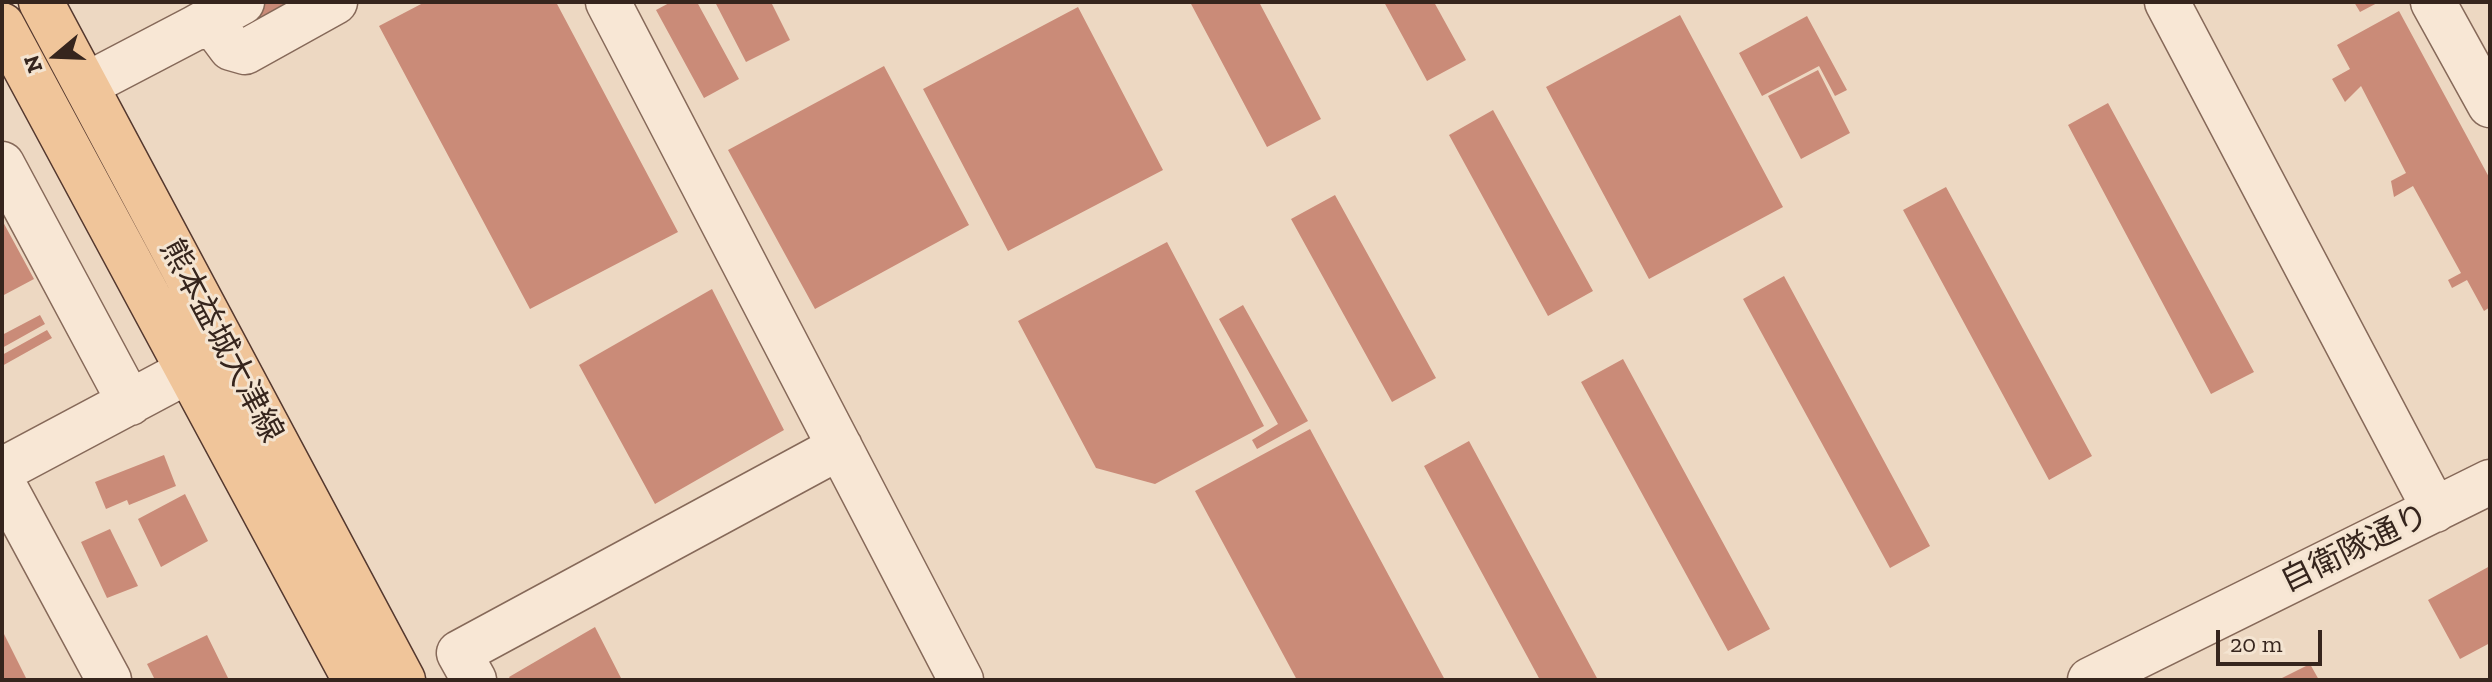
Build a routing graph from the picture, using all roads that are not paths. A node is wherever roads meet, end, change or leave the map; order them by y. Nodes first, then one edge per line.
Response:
1 (41, 2) edge
2 (242, 2) edge
3 (335, 2) edge
4 (608, 2) edge
5 (2167, 2) edge
6 (2433, 2) edge
7 (2, 25) edge
8 (195, 28) junction
9 (86, 85) junction
10 (2490, 105) edge
11 (2, 164) edge
12 (188, 371) junction
13 (130, 403) junction
14 (840, 447) junction
15 (2, 470) edge
16 (2, 482) edge
17 (2490, 482) edge
18 (2435, 510) junction
19 (109, 680) edge
20 (355, 680) edge
21 (403, 680) edge
22 (474, 680) edge
23 (961, 680) edge
24 (2090, 680) edge

1 - 9 main road, 熊本益城大津線
2 - 8 street
3 - 8 street
4 - 14 street
5 - 18 street
6 - 10 street
7 - 12 main road, 熊本益城大津線
8 - 9 street
9 - 21 main road, 熊本益城大津線
11 - 13 street
12 - 13 street
12 - 20 main road, 熊本益城大津線
13 - 15 street
14 - 22 street
14 - 23 street
16 - 19 street
17 - 18 street, 自衛隊通り
18 - 24 street, 自衛隊通り

